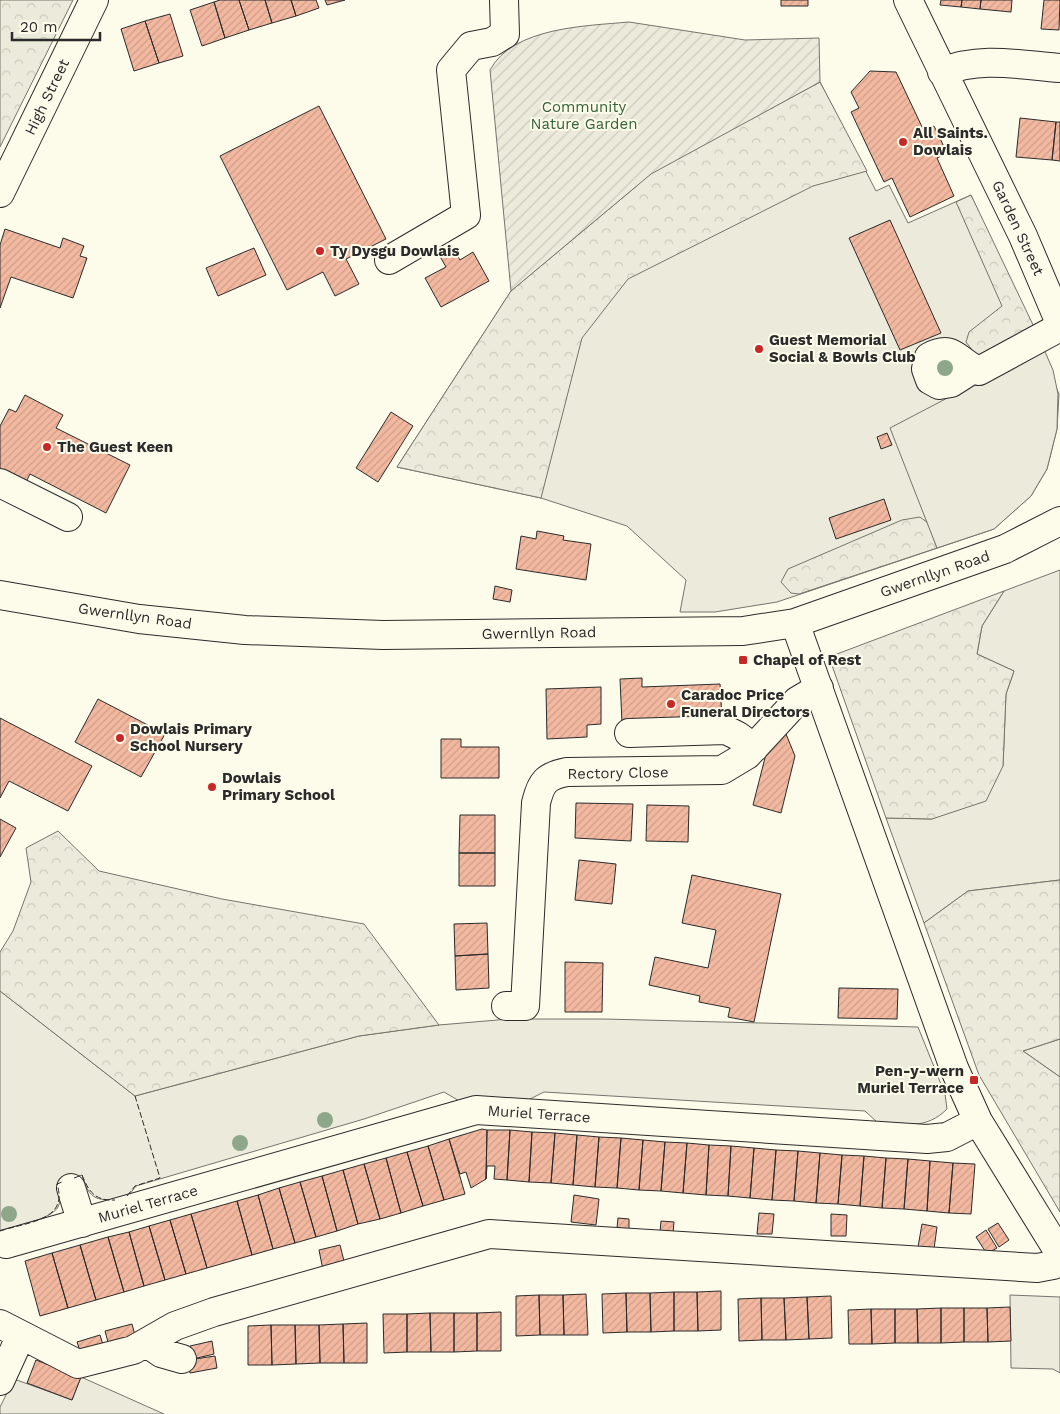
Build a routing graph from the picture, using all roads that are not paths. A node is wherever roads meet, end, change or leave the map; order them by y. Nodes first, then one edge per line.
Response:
1 (94, 0) edge
2 (504, 0) edge
3 (908, 0) edge
4 (1060, 68) edge
5 (942, 72) junction
6 (0, 193) edge
7 (389, 260) dead end
8 (1060, 323) edge
9 (1060, 327) edge
10 (973, 369) dead end
11 (0, 483) edge
12 (68, 517) dead end
13 (1060, 522) edge
14 (0, 595) edge
15 (795, 623) junction
16 (820, 688) junction
17 (629, 733) dead end
18 (754, 748) junction
19 (506, 1006) dead end
20 (978, 1121) junction
21 (71, 1188) dead end
22 (82, 1223) junction
23 (6, 1244) dead end
24 (1060, 1254) edge
25 (1060, 1260) edge
26 (10, 1330) edge
27 (148, 1344) junction
28 (182, 1359) dead end
29 (0, 1381) edge

1 - 6 street, High Street
2 - 7 street
3 - 5 street, Garden Street
4 - 5 street
5 - 8 street, Garden Street
9 - 10 street
11 - 12 street
13 - 15 street, Gwernllyn Road
14 - 15 street, Gwernllyn Road
15 - 16 street
16 - 18 street, Rectory Close
16 - 20 street
17 - 18 street
18 - 19 street, Rectory Close
20 - 22 street, Muriel Terrace
20 - 24 street
21 - 22 street, Muriel Terrace
22 - 23 street, Muriel Terrace
25 - 27 street
26 - 27 street
26 - 29 street
27 - 28 street

